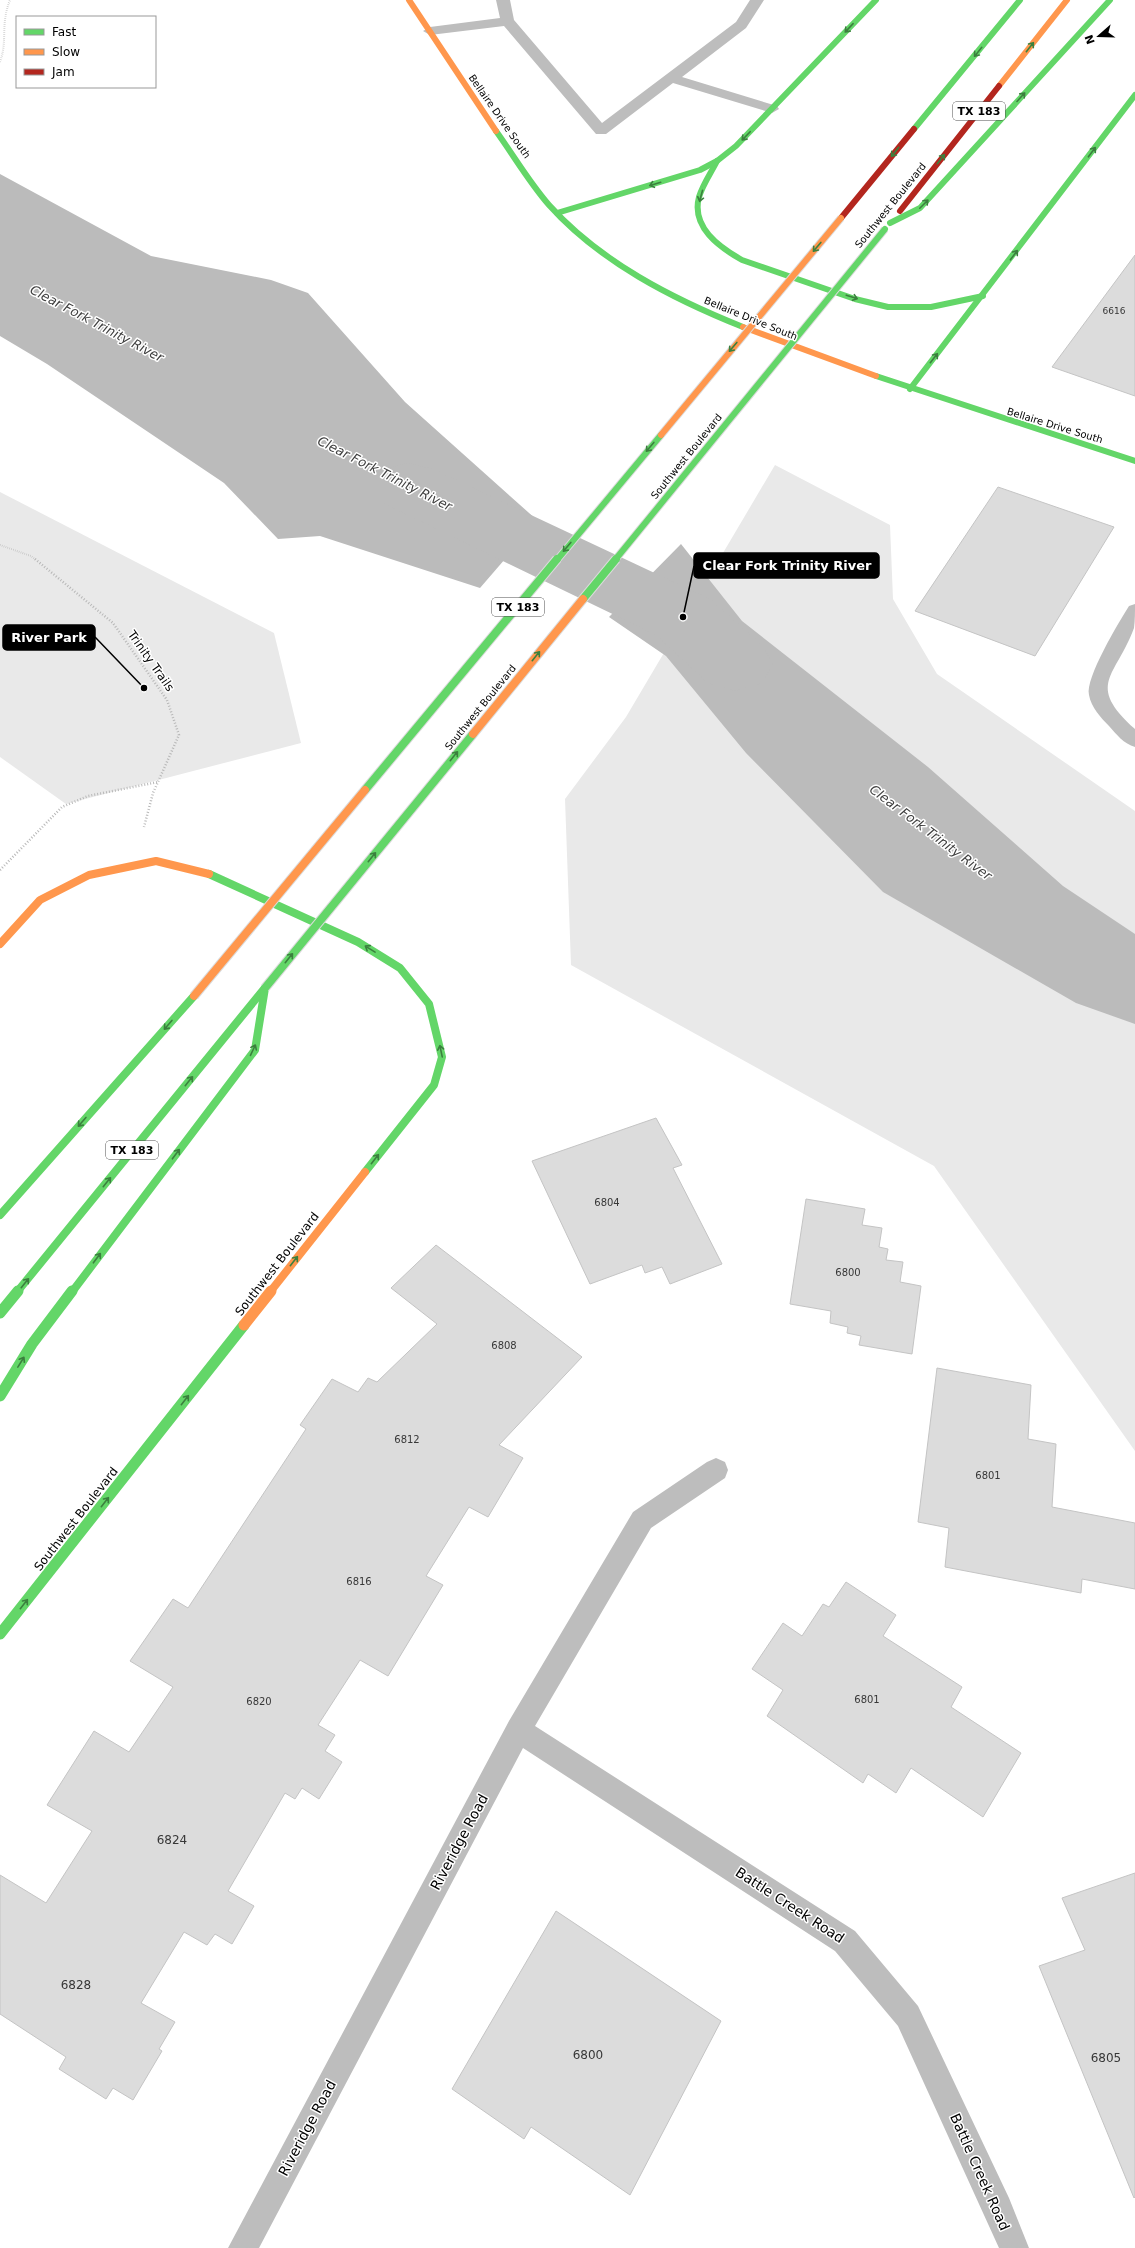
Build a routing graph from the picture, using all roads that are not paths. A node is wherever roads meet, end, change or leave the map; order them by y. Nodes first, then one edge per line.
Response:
1 (409, 0) edge
2 (503, 0) edge
3 (757, 0) edge
4 (876, 0) edge
5 (1020, 0) edge
6 (1067, 0) edge
7 (1110, 0) edge
8 (506, 20) junction
9 (430, 31) junction
10 (671, 78) junction
11 (1135, 95) edge
12 (772, 109) junction
13 (717, 161) junction
14 (557, 213) junction
15 (888, 226) junction
16 (983, 296) junction
17 (910, 389) junction
18 (1135, 461) edge
19 (1135, 610) edge
20 (1135, 740) edge
21 (0, 944) edge
22 (265, 988) junction
23 (0, 1215) edge
24 (0, 1313) edge
25 (0, 1396) edge
26 (716, 1470) dead end
27 (0, 1634) edge
28 (518, 1730) junction
29 (243, 2248) edge
30 (1014, 2248) edge

1 - 9 main road, Bellaire Drive South
2 - 8 street
3 - 10 street
4 -> 12 main road
5 -> 23 main road, TX 183, bridge
15 -> 6 main road, Southwest Boulevard / TX 183
15 -> 7 main road
8 - 9 street
8 - 10 street
9 - 14 main road, Bellaire Drive South
10 - 12 street
16 -> 11 main road
12 -> 13 main road
13 -> 14 main road
13 -> 16 main road
14 - 17 main road, Bellaire Drive South
22 -> 15 main road, Southwest Boulevard / TX 183, bridge
17 -> 16 main road
17 - 18 main road, Bellaire Drive South
19 - 20 street
27 -> 21 main road, Southwest Boulevard
24 -> 22 main road, Southwest Boulevard / TX 183
25 -> 22 main road
26 - 28 street, Riveridge Road
28 - 29 street, Riveridge Road
28 - 30 street, Battle Creek Road

